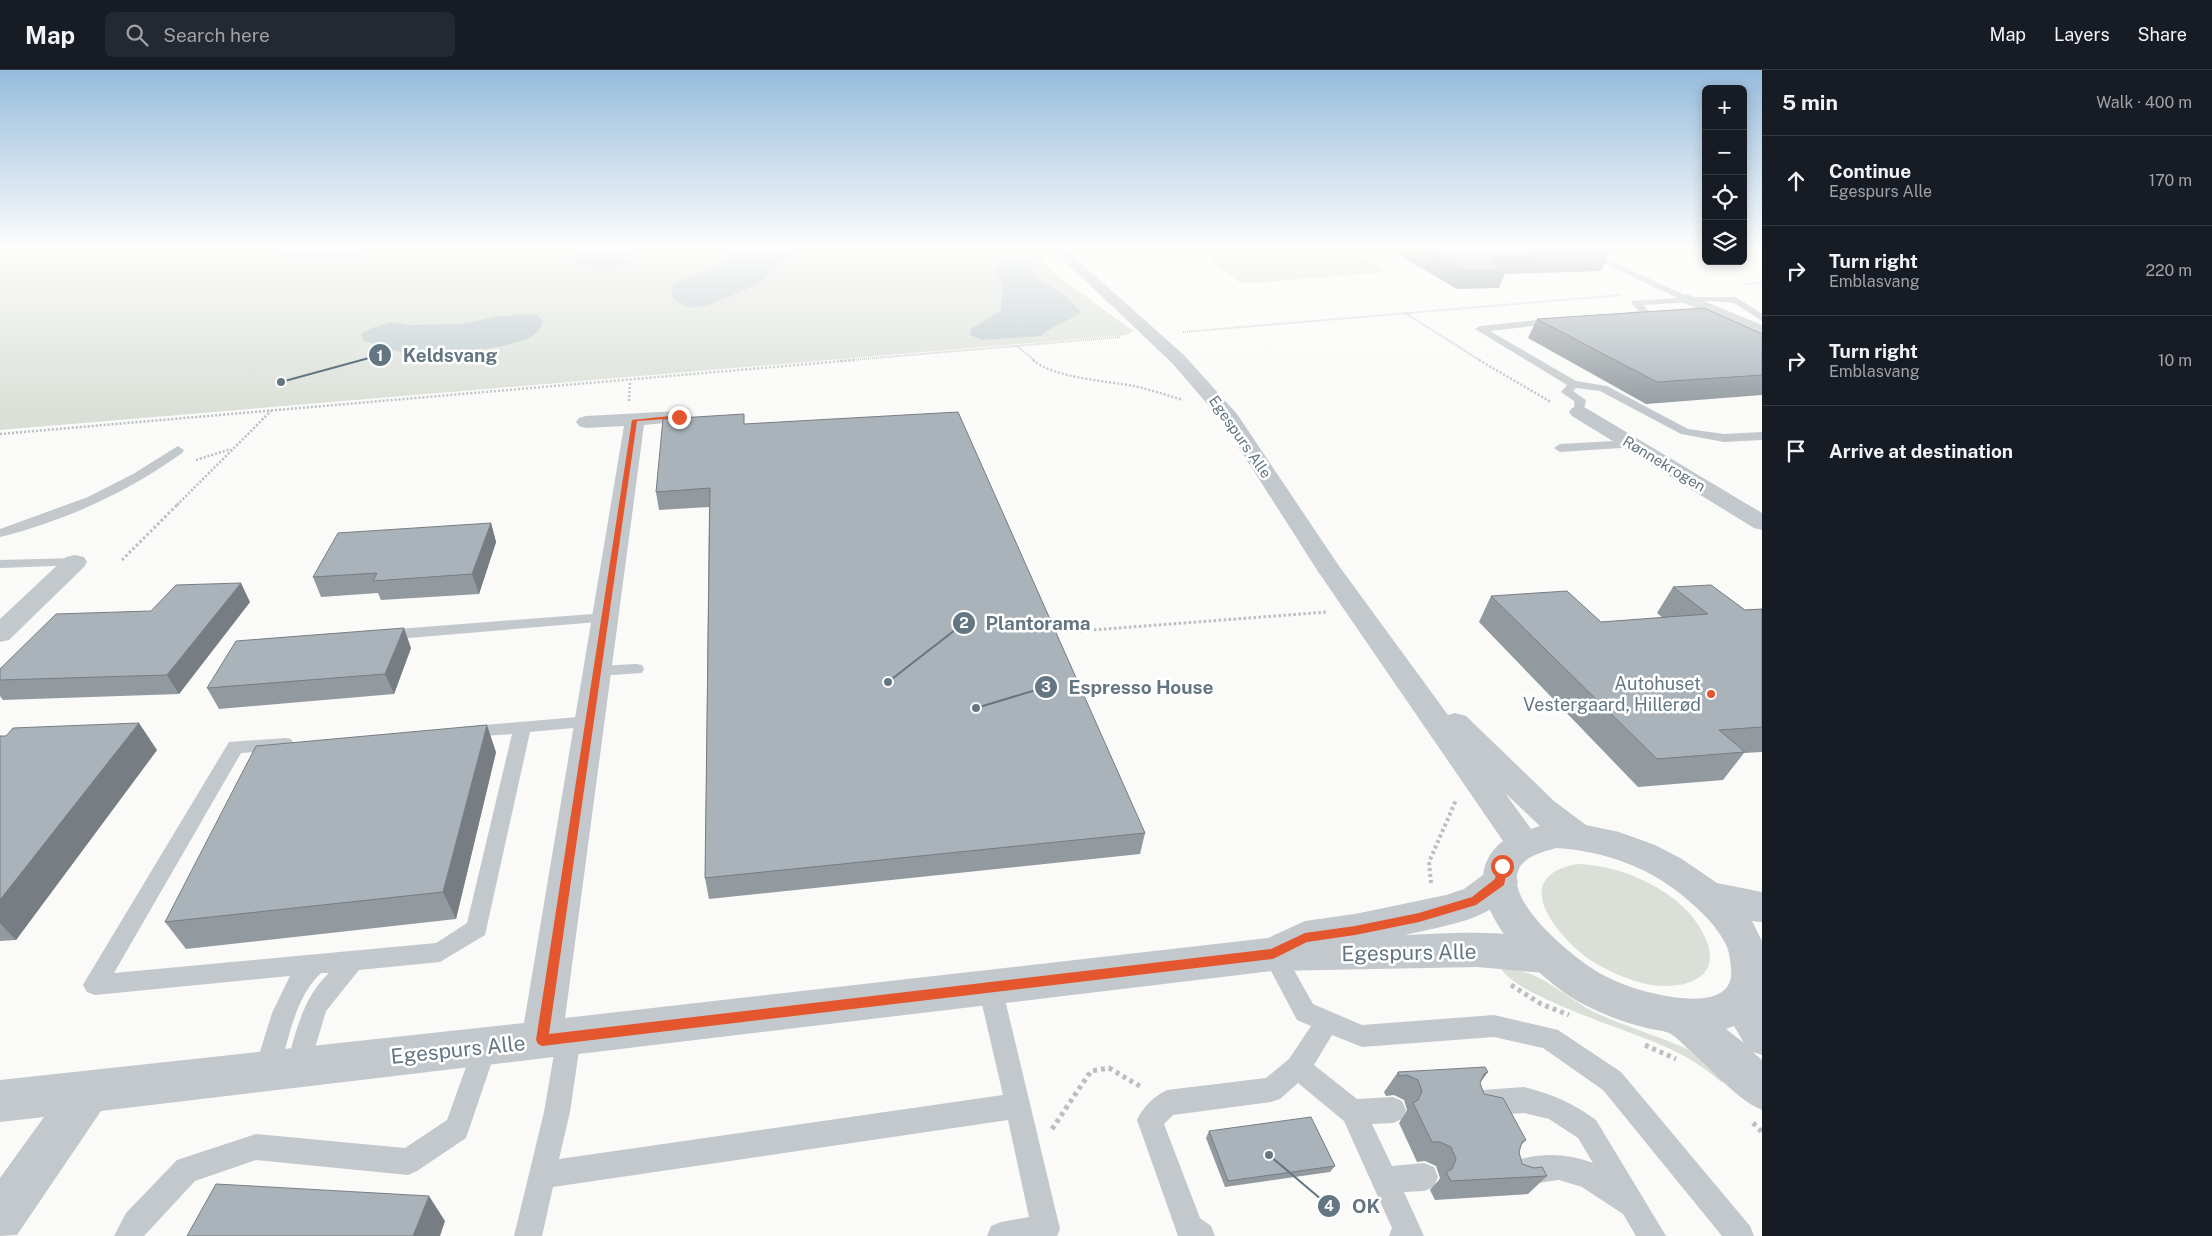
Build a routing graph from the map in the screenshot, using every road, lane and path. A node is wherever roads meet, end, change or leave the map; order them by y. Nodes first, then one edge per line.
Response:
1 (1118, 304) edge
2 (1507, 304) edge
3 (1637, 304) edge
4 (1699, 304) edge
5 (1742, 304) edge
6 (1404, 313) junction
7 (1617, 316) edge
8 (1762, 318) edge
9 (1568, 320) edge
10 (1183, 332) dead end
11 (1762, 332) edge
12 (1120, 338) dead end
13 (1017, 346) junction
14 (1573, 384) junction
15 (1188, 402) dead end
16 (272, 410) junction
17 (1579, 412) junction
18 (679, 417) edge
19 (635, 420) junction
20 (586, 422) dead end
21 (0, 434) edge
22 (1762, 436) edge
23 (1632, 444) junction
24 (1560, 448) dead end
25 (178, 450) dead end
26 (1758, 518) edge
27 (0, 533) edge
28 (122, 560) dead end
29 (74, 562) joint
30 (0, 564) edge
31 (1322, 604) dead end
32 (1328, 612) junction
33 (605, 618) junction
34 (1334, 620) dead end
35 (1079, 631) dead end
36 (0, 634) edge
37 (371, 636) edge
38 (1389, 653) junction
39 (636, 669) dead end
40 (597, 671) junction
41 (589, 722) junction
42 (522, 728) junction
43 (443, 733) edge
44 (305, 743) edge
45 (1455, 794) dead end
46 (1576, 835) junction
47 (1523, 843) junction
48 (1500, 882) junction
49 (1705, 894) junction
50 (1762, 908) edge
51 (1446, 910) junction
52 (1476, 951) junction
53 (1273, 954) junction
54 (1545, 956) junction
55 (1756, 959) edge
56 (352, 960) junction
57 (315, 964) junction
58 (990, 987) junction
59 (1741, 1001) junction
60 (1680, 1017) junction
61 (1578, 1019) dead end
62 (1326, 1021) junction
63 (1762, 1036) edge
64 (556, 1038) junction
65 (1643, 1044) dead end
66 (485, 1047) junction
67 (1683, 1063) dead end
68 (1298, 1067) junction
69 (282, 1069) junction
70 (89, 1091) junction
71 (0, 1102) edge
72 (1167, 1103) junction
73 (1478, 1104) edge
74 (1756, 1104) edge
75 (1018, 1106) junction
76 (1393, 1110) dead end
77 (1353, 1112) junction
78 (1762, 1132) edge
79 (1025, 1140) junction
80 (1516, 1172) edge
81 (543, 1175) junction
82 (1424, 1177) dead end
83 (1384, 1180) junction
84 (1634, 1206) junction
85 (0, 1218) edge
86 (1046, 1232) edge
87 (128, 1236) edge
88 (528, 1236) edge
89 (1001, 1236) edge
90 (1201, 1236) edge
91 (1403, 1236) edge
92 (1411, 1236) edge
93 (1652, 1236) edge
94 (1740, 1236) edge

1 - 38 street, Egespurs Alle
2 - 6 path
3 - 7 lane
4 - 11 street
5 - 8 lane
6 - 10 path
6 - 17 path
9 - 14 lane
12 - 13 path
13 - 15 path
13 - 16 path
14 - 17 lane
14 - 22 lane
16 - 21 path
16 - 28 path
17 - 23 street, Rønnekrogen
18 - 19 street
19 - 20 street
19 - 33 street
23 - 24 lane
23 - 26 street, Rønnekrogen
25 - 27 lane
29 - 30 lane
29 - 36 street
31 - 32 path
32 - 34 path
32 - 35 path
33 - 37 lane
33 - 40 street
38 - 46 street, Egespurs Alle
38 - 47 street, Egespurs Alle
39 - 40 lane
40 - 41 street
41 - 42 lane
41 - 64 street
42 - 43 lane
42 - 56 lane
44 - 57 lane
45 - 51 path
46 - 47 street
46 - 49 street
47 - 48 street
48 - 51 street, Egespurs Alle
48 - 54 street
49 - 50 street
49 - 55 street
51 - 53 street, Egespurs Alle
52 - 53 street, Egespurs Alle
52 - 54 street, Egespurs Alle
52 - 61 path
53 - 58 street, Egespurs Alle
53 - 62 lane
54 - 60 street
55 - 59 street
56 - 57 lane
56 - 69 lane
57 - 69 lane
58 - 64 street, Egespurs Alle
58 - 75 lane
59 - 60 street
59 - 63 street
60 - 74 street
62 - 68 lane
62 - 94 lane
64 - 66 street, Egespurs Alle
64 - 81 lane
65 - 67 path
66 - 69 street, Egespurs Alle
66 - 87 lane
68 - 72 lane
68 - 77 lane
69 - 70 street, Egespurs Alle
70 - 71 street, Egespurs Alle
70 - 85 street
72 - 79 path
72 - 90 lane
73 - 84 lane
74 - 78 path
75 - 79 lane
75 - 81 lane
76 - 77 lane
77 - 83 lane
79 - 86 lane
80 - 84 lane
81 - 88 lane
82 - 83 lane
83 - 92 lane
84 - 93 lane
86 - 89 lane
91 - 92 lane

